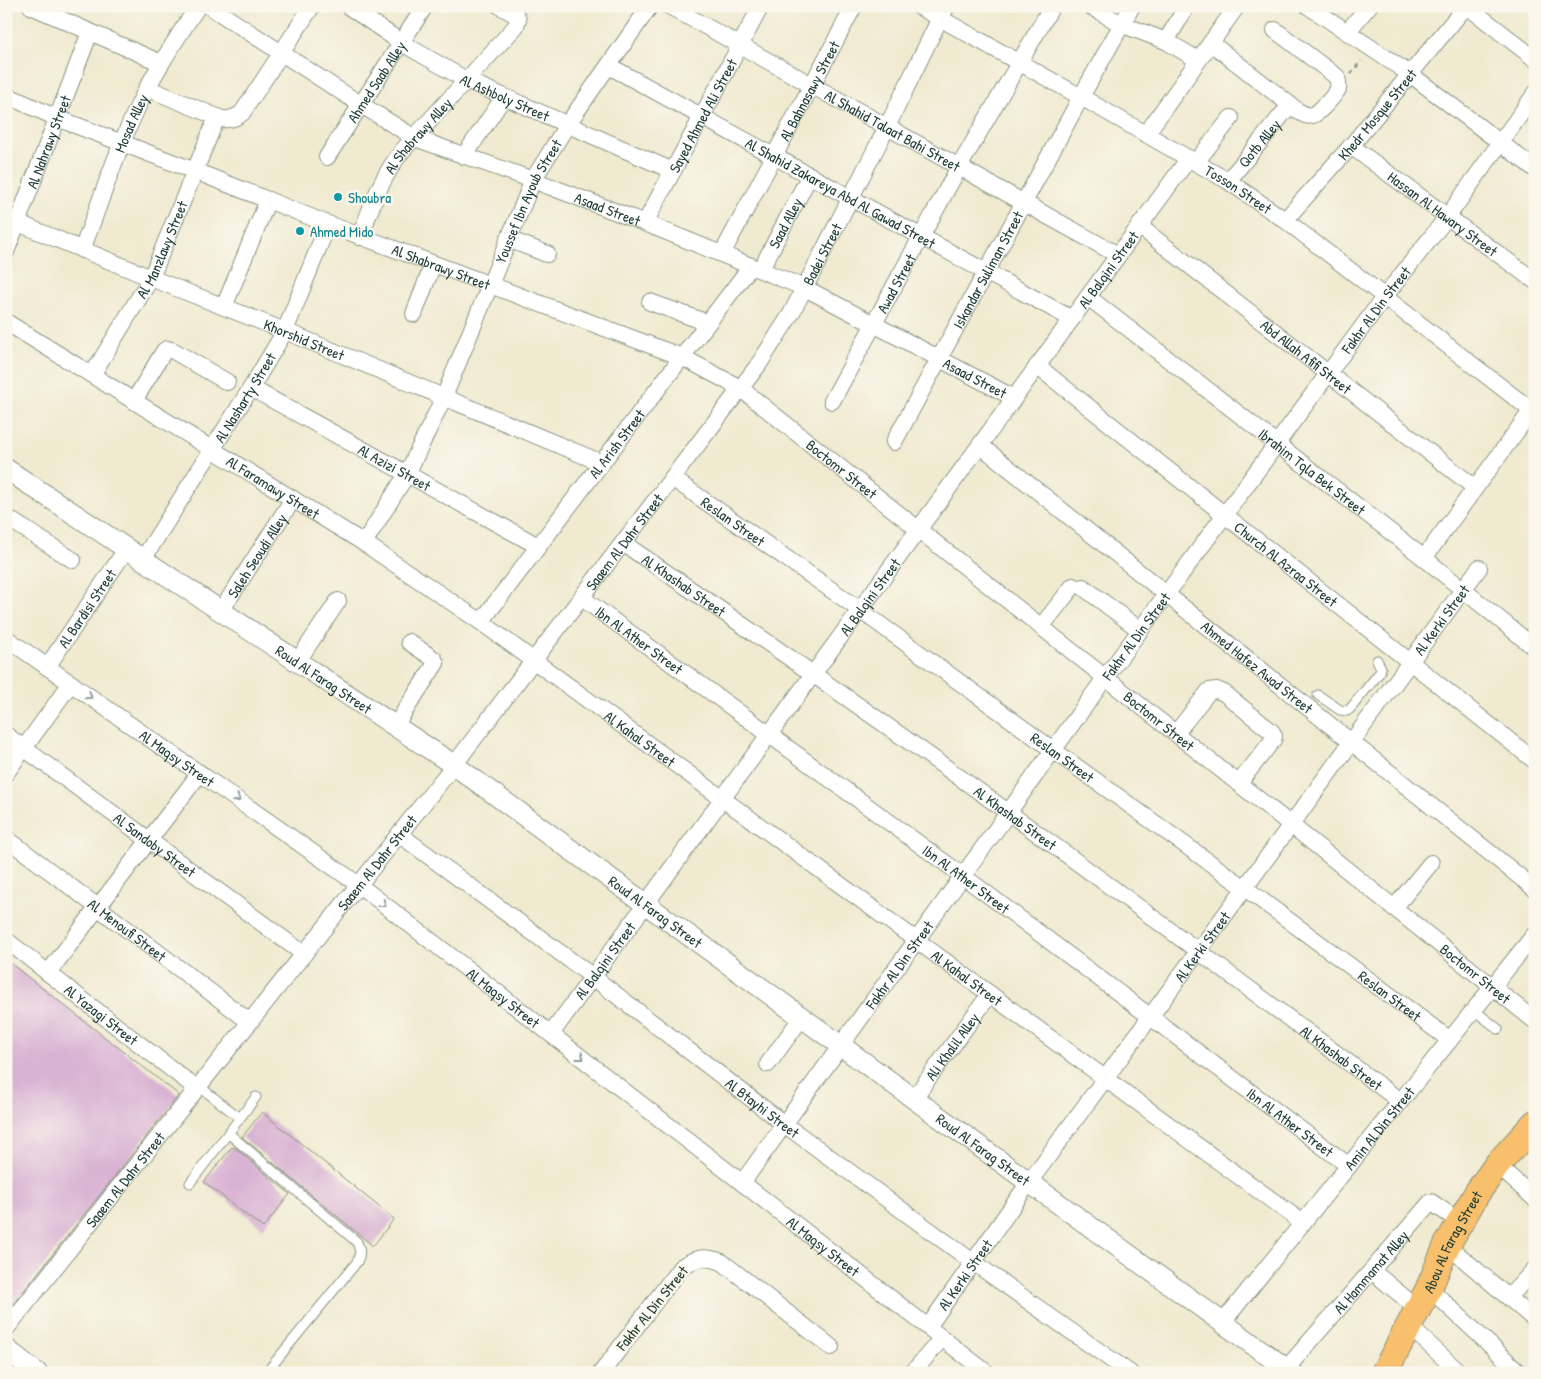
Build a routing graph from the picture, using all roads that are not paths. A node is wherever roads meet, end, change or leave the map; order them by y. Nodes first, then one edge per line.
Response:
1 (31, 6) edge
2 (198, 6) edge
3 (209, 6) edge
4 (312, 6) edge
5 (348, 6) edge
6 (425, 6) edge
7 (500, 6) edge
8 (650, 6) edge
9 (669, 6) edge
10 (761, 6) edge
11 (854, 6) edge
12 (918, 6) edge
13 (1052, 6) edge
14 (1090, 6) edge
15 (1132, 6) edge
16 (1187, 6) edge
17 (1237, 6) edge
18 (1308, 6) edge
19 (1369, 6) edge
20 (1467, 6) edge
21 (943, 12) edge
22 (1121, 24) junction
23 (1275, 30) dead end
24 (90, 32) junction
25 (1347, 32) junction
26 (1166, 40) junction
27 (402, 43) junction
28 (1211, 43) junction
29 (740, 46) junction
30 (282, 54) junction
31 (1535, 59) edge
32 (1198, 60) junction
33 (1020, 62) junction
34 (161, 63) junction
35 (609, 66) junction
36 (1410, 74) junction
37 (466, 80) junction
38 (812, 86) junction
39 (147, 88) junction
40 (1535, 94) edge
41 (6, 95) edge
42 (1081, 96) junction
43 (504, 97) junction
44 (360, 104) junction
45 (1290, 105) junction
46 (702, 116) junction
47 (217, 117) junction
48 (57, 118) junction
49 (1231, 118) dead end
50 (567, 124) junction
51 (887, 127) junction
52 (1146, 134) junction
53 (415, 138) junction
54 (1500, 142) junction
55 (122, 143) junction
56 (1350, 146) junction
57 (464, 156) junction
58 (774, 156) junction
59 (327, 157) dead end
60 (1192, 160) junction
61 (959, 167) junction
62 (1535, 169) edge
63 (195, 171) junction
64 (673, 171) junction
65 (810, 176) junction
66 (533, 180) junction
67 (1228, 181) junction
68 (850, 198) junction
69 (268, 200) junction
70 (1024, 203) junction
71 (1448, 216) junction
72 (12, 220) edge
73 (1285, 220) junction
74 (645, 223) junction
75 (328, 224) junction
76 (1139, 226) junction
77 (360, 237) junction
78 (921, 237) junction
79 (508, 239) junction
80 (82, 250) junction
81 (6, 252) edge
82 (547, 254) dead end
83 (722, 254) junction
84 (1118, 255) junction
85 (433, 264) junction
86 (756, 268) junction
87 (986, 272) junction
88 (151, 278) junction
89 (1535, 281) edge
90 (491, 285) junction
91 (805, 288) junction
92 (1385, 296) junction
93 (1088, 297) junction
94 (650, 302) dead end
95 (224, 307) junction
96 (414, 314) dead end
97 (1072, 319) junction
98 (6, 322) edge
99 (708, 323) junction
100 (873, 324) junction
101 (285, 331) junction
102 (682, 357) junction
103 (940, 358) junction
104 (1037, 366) junction
105 (1328, 373) junction
106 (92, 375) junction
107 (227, 382) dead end
108 (251, 388) junction
109 (740, 388) junction
110 (444, 397) junction
111 (1014, 398) junction
112 (134, 401) junction
113 (832, 401) dead end
114 (1533, 408) edge
115 (894, 442) dead end
116 (1276, 444) junction
117 (980, 445) junction
118 (213, 450) junction
119 (602, 463) junction
120 (6, 470) edge
121 (407, 474) junction
122 (672, 478) junction
123 (1474, 488) junction
124 (293, 499) junction
125 (1224, 515) junction
126 (6, 517) edge
127 (918, 530) junction
128 (623, 543) junction
129 (364, 544) junction
130 (538, 546) junction
131 (126, 548) junction
132 (1424, 558) junction
133 (143, 559) junction
134 (73, 560) dead end
135 (1479, 568) dead end
136 (1463, 590) junction
137 (1167, 594) junction
138 (582, 598) junction
139 (338, 601) dead end
140 (860, 610) junction
141 (221, 611) junction
142 (481, 622) junction
143 (1040, 627) junction
144 (1140, 630) junction
145 (6, 638) edge
146 (410, 642) dead end
147 (1535, 648) edge
148 (1377, 660) dead end
149 (534, 661) junction
150 (298, 662) junction
151 (1410, 662) junction
152 (47, 667) junction
153 (814, 674) junction
154 (1105, 678) junction
155 (71, 683) junction
156 (1365, 692) junction
157 (1318, 695) dead end
158 (1380, 704) junction
159 (394, 726) junction
160 (770, 734) junction
161 (1176, 734) junction
162 (6, 735) edge
163 (1352, 742) junction
164 (24, 748) junction
165 (1053, 750) junction
166 (1535, 761) edge
167 (454, 765) junction
168 (6, 773) edge
169 (200, 773) junction
170 (1239, 784) junction
171 (723, 798) junction
172 (1008, 812) junction
173 (1291, 825) junction
174 (399, 834) junction
175 (6, 838) edge
176 (149, 840) junction
177 (1431, 863) dead end
178 (963, 876) junction
179 (359, 885) junction
180 (1245, 888) junction
181 (1535, 889) edge
182 (646, 904) junction
183 (98, 907) junction
184 (1394, 908) junction
185 (1535, 934) edge
186 (6, 940) edge
187 (916, 940) junction
188 (1199, 951) junction
189 (304, 954) junction
190 (48, 973) junction
191 (593, 977) junction
192 (1492, 987) junction
193 (990, 994) junction
194 (1474, 1010) junction
195 (802, 1017) junction
196 (1151, 1017) junction
197 (1535, 1021) edge
198 (250, 1022) junction
199 (1498, 1029) dead end
200 (551, 1034) junction
201 (1450, 1040) junction
202 (841, 1045) junction
203 (768, 1064) dead end
204 (1105, 1078) junction
205 (198, 1088) junction
206 (256, 1097) dead end
207 (914, 1098) junction
208 (1400, 1101) junction
209 (240, 1118) junction
210 (1535, 1123) edge
211 (784, 1124) junction
212 (228, 1133) junction
213 (1497, 1165) junction
214 (1348, 1166) junction
215 (1030, 1181) junction
216 (190, 1183) dead end
217 (742, 1183) junction
218 (1535, 1199) edge
219 (1460, 1222) junction
220 (1303, 1223) junction
221 (1447, 1245) junction
222 (973, 1262) junction
223 (1535, 1269) edge
224 (1372, 1271) junction
225 (1509, 1297) junction
226 (1419, 1307) junction
227 (1535, 1320) edge
228 (1223, 1322) junction
229 (928, 1327) junction
230 (6, 1329) edge
231 (942, 1338) junction
232 (831, 1347) dead end
233 (6, 1349) edge
234 (269, 1369) edge
235 (1284, 1370) edge
236 (914, 1371) dead end
237 (37, 1373) edge
238 (280, 1373) edge
239 (601, 1373) edge
240 (987, 1373) edge
241 (1130, 1373) edge
242 (1384, 1373) edge
243 (1460, 1373) edge
244 (1520, 1373) edge

1 - 24 street
2 - 34 street, Mosad Alley
3 - 30 street, Asaad Street
4 - 30 street
5 - 27 street, Al Ashboly Street
6 - 27 street, Ahmed Saab Alley
7 - 37 street, Al Shabrawy Alley
8 - 35 street, Youssef Ibn Ayoub Street
9 - 29 street, Al Shahid Talaat Bahi Street
10 - 29 street, Sayed Ahmed Ali Street
11 - 38 street, Al Bahnasawy Street
12 - 21 street, Tosson Street
13 - 33 street, Awad Street
14 - 22 street
15 - 22 street, Iskandar Suliman Street
16 - 26 street
17 - 28 street
18 - 25 street
19 - 25 street
20 - 31 street
20 - 36 street, Khedr Mosque Street
21 - 33 street, Tosson Street
21 - 51 street, Badei Street
22 - 26 street
22 - 42 street, Iskandar Suliman Street
23 - 45 street
24 - 34 street
24 - 48 street, Al Nahrawy Street
25 - 36 street
26 - 32 street
27 - 37 street, Al Ashboly Street
27 - 44 street, Ahmed Saab Alley
28 - 32 street
28 - 45 street
29 - 38 street, Al Shahid Talaat Bahi Street
29 - 46 street, Sayed Ahmed Ali Street
30 - 44 street, Asaad Street
30 - 47 street
32 - 52 street
33 - 42 street, Tosson Street
33 - 61 street, Awad Street
34 - 39 street, Mosad Alley
35 - 46 street, Al Shahid Zakareya Abd Al Gawad Street
35 - 50 street, Youssef Ibn Ayoub Street
36 - 54 street
36 - 56 street, Khedr Mosque Street
37 - 43 street, Al Ashboly Street
37 - 53 street, Al Shabrawy Alley
38 - 51 street, Al Shahid Talaat Bahi Street
38 - 58 street, Al Bahnasawy Street
39 - 47 street
39 - 55 street, Mosad Alley
40 - 54 street, Fakhr Al Din Street
41 - 48 street, Al Shabrawy Street
42 - 52 street, Tosson Street
42 - 70 street, Iskandar Suliman Street
43 - 50 street, Al Ashboly Street
43 - 57 street
44 - 53 street, Asaad Street
44 - 59 street, Ahmed Saab Alley
45 - 67 street, Qotb Alley
46 - 58 street, Al Shahid Zakareya Abd Al Gawad Street
46 - 64 street, Sayed Ahmed Ali Street
47 - 63 street, Al Manzlawy Street
48 - 55 street, Al Shabrawy Street
48 - 72 street, Al Nahrawy Street
49 - 60 street, Al Balqini Street
50 - 64 street, Al Ashboly Street
50 - 66 street, Youssef Ibn Ayoub Street
51 - 61 street, Al Shahid Talaat Bahi Street
51 - 68 street, Badei Street
52 - 60 street, Tosson Street
53 - 57 street, Asaad Street
53 - 77 street, Al Shabrawy Alley
54 - 62 street
54 - 71 street, Fakhr Al Din Street
55 - 63 street, Al Shabrawy Street
55 - 80 street, Mosad Alley
56 - 71 street, Hassan Al Hawary Street
56 - 73 street, Khedr Mosque Street
57 - 66 street, Asaad Street
58 - 65 street, Al Shahid Zakareya Abd Al Gawad Street
58 - 83 street, Al Bahnasawy Street
60 - 67 street, Tosson Street
60 - 76 street, Al Balqini Street
61 - 70 street, Al Shahid Talaat Bahi Street
61 - 78 street, Awad Street
63 - 69 street, Al Shabrawy Street
63 - 88 street, Al Manzlawy Street
64 - 74 street, Sayed Ahmed Ali Street
65 - 68 street, Al Shahid Zakareya Abd Al Gawad Street
65 - 86 street, Saad Alley
66 - 74 street, Asaad Street
66 - 79 street, Youssef Ibn Ayoub Street
67 - 73 street, Tosson Street
68 - 78 street, Al Shahid Zakareya Abd Al Gawad Street
68 - 91 street, Badei Street
69 - 75 street, Al Shabrawy Street
69 - 95 street
70 - 84 street, Al Shahid Talaat Bahi Street
70 - 87 street, Iskandar Suliman Street
71 - 89 street, Hassan Al Hawary Street
71 - 92 street, Fakhr Al Din Street
72 - 80 street, Khorshid Street
72 - 81 street, Al Nahrawy Street
73 - 92 street, Tosson Street
74 - 83 street, Asaad Street
75 - 77 street, Al Shabrawy Street
75 - 101 street, Al Nasharty Street
76 - 84 street, Al Balqini Street
76 - 105 street, Abd Allah Afifi Street
77 - 85 street, Al Shabrawy Street
78 - 87 street, Al Shahid Zakareya Abd Al Gawad Street
78 - 100 street, Awad Street
79 - 82 street
79 - 90 street, Youssef Ibn Ayoub Street
80 - 88 street, Khorshid Street
83 - 86 street, Asaad Street
84 - 93 street, Al Balqini Street
85 - 90 street, Al Shabrawy Street
85 - 96 street
86 - 91 street, Asaad Street
86 - 99 street, Al Arish Street
87 - 97 street, Al Shahid Zakareya Abd Al Gawad Street
87 - 103 street, Iskandar Suliman Street
88 - 95 street, Khorshid Street
88 - 106 street, Al Manzlawy Street
90 - 102 street, Al Shabrawy Street
90 - 110 street, Youssef Ibn Ayoub Street
91 - 100 street, Asaad Street
91 - 109 street, Badei Street
92 - 105 street, Fakhr Al Din Street
92 - 114 street, Tosson Street
93 - 97 street, Al Balqini Street
93 - 116 street, Ibrahim Tqla Bek Street
94 - 99 street
95 - 101 street, Khorshid Street
97 - 104 street, Al Balqini Street
98 - 106 street, Al Faramawy Street
99 - 102 street, Al Arish Street
100 - 103 street, Asaad Street
100 - 113 street, Awad Street
101 - 108 street, Al Nasharty Street
101 - 110 street, Khorshid Street
102 - 109 street, Boctomr Street
102 - 119 street, Al Arish Street
103 - 111 street, Asaad Street
103 - 115 street, Iskandar Suliman Street
104 - 111 street, Al Balqini Street
104 - 125 street, Church Al Azraa Street
105 - 116 street, Fakhr Al Din Street
105 - 123 street, Abd Allah Afifi Street
106 - 112 street, Al Faramawy Street
107 - 112 street
108 - 118 street, Al Nasharty Street
108 - 121 street, Al Azizi Street
109 - 122 street, Saaem Al Dahr Street
109 - 127 street, Boctomr Street
110 - 119 street, Khorshid Street
110 - 121 street, Youssef Ibn Ayoub Street
111 - 117 street, Al Balqini Street
112 - 118 street, Al Faramawy Street
114 - 123 street
116 - 125 street, Fakhr Al Din Street
116 - 132 street, Ibrahim Tqla Bek Street
117 - 127 street, Al Balqini Street
117 - 137 street, Ahmed Hafez Awad Street
118 - 124 street, Al Faramawy Street
118 - 133 street, Al Nasharty Street
119 - 130 street, Al Arish Street
120 - 131 street, Roud Al Farag Street
121 - 129 street, Youssef Ibn Ayoub Street
121 - 130 street, Al Azizi Street
122 - 128 street, Saaem Al Dahr Street
122 - 140 street, Reslan Street
123 - 132 street
124 - 129 street, Al Faramawy Street
124 - 141 street, Saleh Seoudi Alley
125 - 137 street, Fakhr Al Din Street
125 - 151 street, Church Al Azraa Street
126 - 134 street
127 - 140 street, Al Balqini Street
127 - 143 street, Boctomr Street
128 - 138 street, Saaem Al Dahr Street
128 - 153 street, Al Khashab Street
129 - 142 street, Al Faramawy Street
130 - 142 street, Al Arish Street
131 - 133 street, Roud Al Farag Street
131 - 152 street, Al Bardisi Street
132 - 136 street, Ibrahim Tqla Bek Street
133 - 141 street, Roud Al Farag Street
135 - 136 street, Al Kerki Street
136 - 147 street, Ibrahim Tqla Bek Street
136 - 151 street, Al Kerki Street
137 - 144 street, Fakhr Al Din Street
137 - 163 street, Ahmed Hafez Awad Street
138 - 149 street, Saaem Al Dahr Street
138 - 160 street, Ibn Al Ather Street
139 - 150 street
140 - 153 street, Al Balqini Street
140 - 165 street, Reslan Street
141 - 150 street, Roud Al Farag Street
142 - 149 street, Al Faramawy Street
143 - 144 street
143 - 154 street, Boctomr Street
144 - 154 street, Fakhr Al Din Street
145 - 152 street, Al Maqsy Street
146 - 159 street
148 - 156 lane
149 - 167 street, Saaem Al Dahr Street
149 - 171 street, Al Kahal Street
150 - 159 street, Roud Al Farag Street
151 - 158 street, Al Kerki Street
151 - 166 street, Church Al Azraa Street
152 - 155 street, Al Maqsy Street
153 - 160 street, Al Balqini Street
153 - 172 street, Al Khashab Street
154 - 161 street, Boctomr Street
154 - 165 street, Fakhr Al Din Street
155 - 164 street
155 -> 169 street, Al Maqsy Street
156 - 157 lane
156 - 158 lane
158 - 163 street, Al Kerki Street
159 - 167 street, Roud Al Farag Street
160 - 171 street, Al Balqini Street
160 - 178 street, Ibn Al Ather Street
161 - 170 street, Boctomr Street
161 - 170 street
162 - 164 street, Al Sandoby Street
163 - 173 street, Al Kerki Street
163 - 181 street, Ahmed Hafez Awad Street
164 - 168 street
164 - 176 street, Al Sandoby Street
165 - 172 street, Fakhr Al Din Street
165 - 180 street, Reslan Street
167 - 174 street, Saaem Al Dahr Street
167 - 182 street, Roud Al Farag Street
169 - 176 street
169 -> 179 street, Al Maqsy Street
170 - 173 street, Boctomr Street
171 - 182 street, Al Balqini Street
171 - 187 street, Al Kahal Street
172 - 178 street, Fakhr Al Din Street
172 - 188 street, Al Khashab Street
173 - 180 street, Al Kerki Street
173 - 184 street, Boctomr Street
174 - 179 street, Saaem Al Dahr Street
174 - 191 street, Al Btayhi Street
175 - 183 street, Al Menoufi Street
176 - 183 street
176 - 189 street, Al Sandoby Street
177 - 184 street
178 - 187 street, Fakhr Al Din Street
178 - 196 street, Ibn Al Ather Street
179 - 189 street, Saaem Al Dahr Street
179 -> 200 street, Al Maqsy Street
180 - 188 street, Al Kerki Street
180 - 201 street, Reslan Street
182 - 191 street, Al Balqini Street
182 - 195 street, Roud Al Farag Street
183 - 190 street
183 - 198 street, Al Menoufi Street
184 - 192 street, Boctomr Street
185 - 192 street, Amin Al Din Street
186 - 190 street, Al Yazagi Street
187 - 193 street, Al Kahal Street
187 - 202 street, Fakhr Al Din Street
188 - 196 street, Al Kerki Street
188 - 208 street, Al Khashab Street
189 - 198 street, Saaem Al Dahr Street
190 - 205 street, Al Yazagi Street
191 - 200 street, Al Balqini Street
191 - 211 street, Al Btayhi Street
192 - 194 street, Amin Al Din Street
192 - 197 street, Boctomr Street
193 - 204 street, Al Kahal Street
193 - 207 street, Ali Khalil Alley
194 - 199 lane
194 - 201 street, Amin Al Din Street
195 - 202 street, Roud Al Farag Street
195 - 203 street
196 - 204 street, Al Kerki Street
196 - 214 street, Ibn Al Ather Street
198 - 205 street, Saaem Al Dahr Street
200 -> 217 street, Al Maqsy Street
201 - 208 street, Amin Al Din Street
202 - 207 street, Roud Al Farag Street
202 - 211 street, Fakhr Al Din Street
204 - 215 street, Al Kerki Street
204 - 220 street, Al Kahal Street
205 - 209 lane
205 - 230 street, Saaem Al Dahr Street
206 - 209 lane
207 - 215 street, Roud Al Farag Street
208 - 214 street, Amin Al Din Street
209 - 212 lane
210 - 213 main road, Abou Al Farag Street
211 - 217 street, Fakhr Al Din Street
211 - 222 street, Al Btayhi Street
212 - 216 lane
212 - 234 lane
213 - 218 street
213 - 219 main road, Abou Al Farag Street
214 - 220 street, Amin Al Din Street
215 - 222 street, Al Kerki Street
215 - 228 street, Roud Al Farag Street
217 - 229 street, Al Maqsy Street
219 - 221 main road, Abou Al Farag Street
219 - 224 street, Al Hammamat Alley
220 - 228 street, Amin Al Din Street
221 - 225 street
221 - 226 main road, Abou Al Farag Street
222 - 229 street, Al Kerki Street
222 - 241 street, Al Btayhi Street
223 - 225 street
224 - 226 street
224 - 235 street, Al Hammamat Alley
225 - 227 street
226 - 242 main road, Abou Al Farag Street
226 - 243 street
226 - 244 street
228 - 235 street, Roud Al Farag Street
229 - 231 street, Al Maqsy Street
231 - 236 street
231 - 240 street, Al Maqsy Street
232 - 239 street, Fakhr Al Din Street
233 - 237 street
234 - 238 lane

